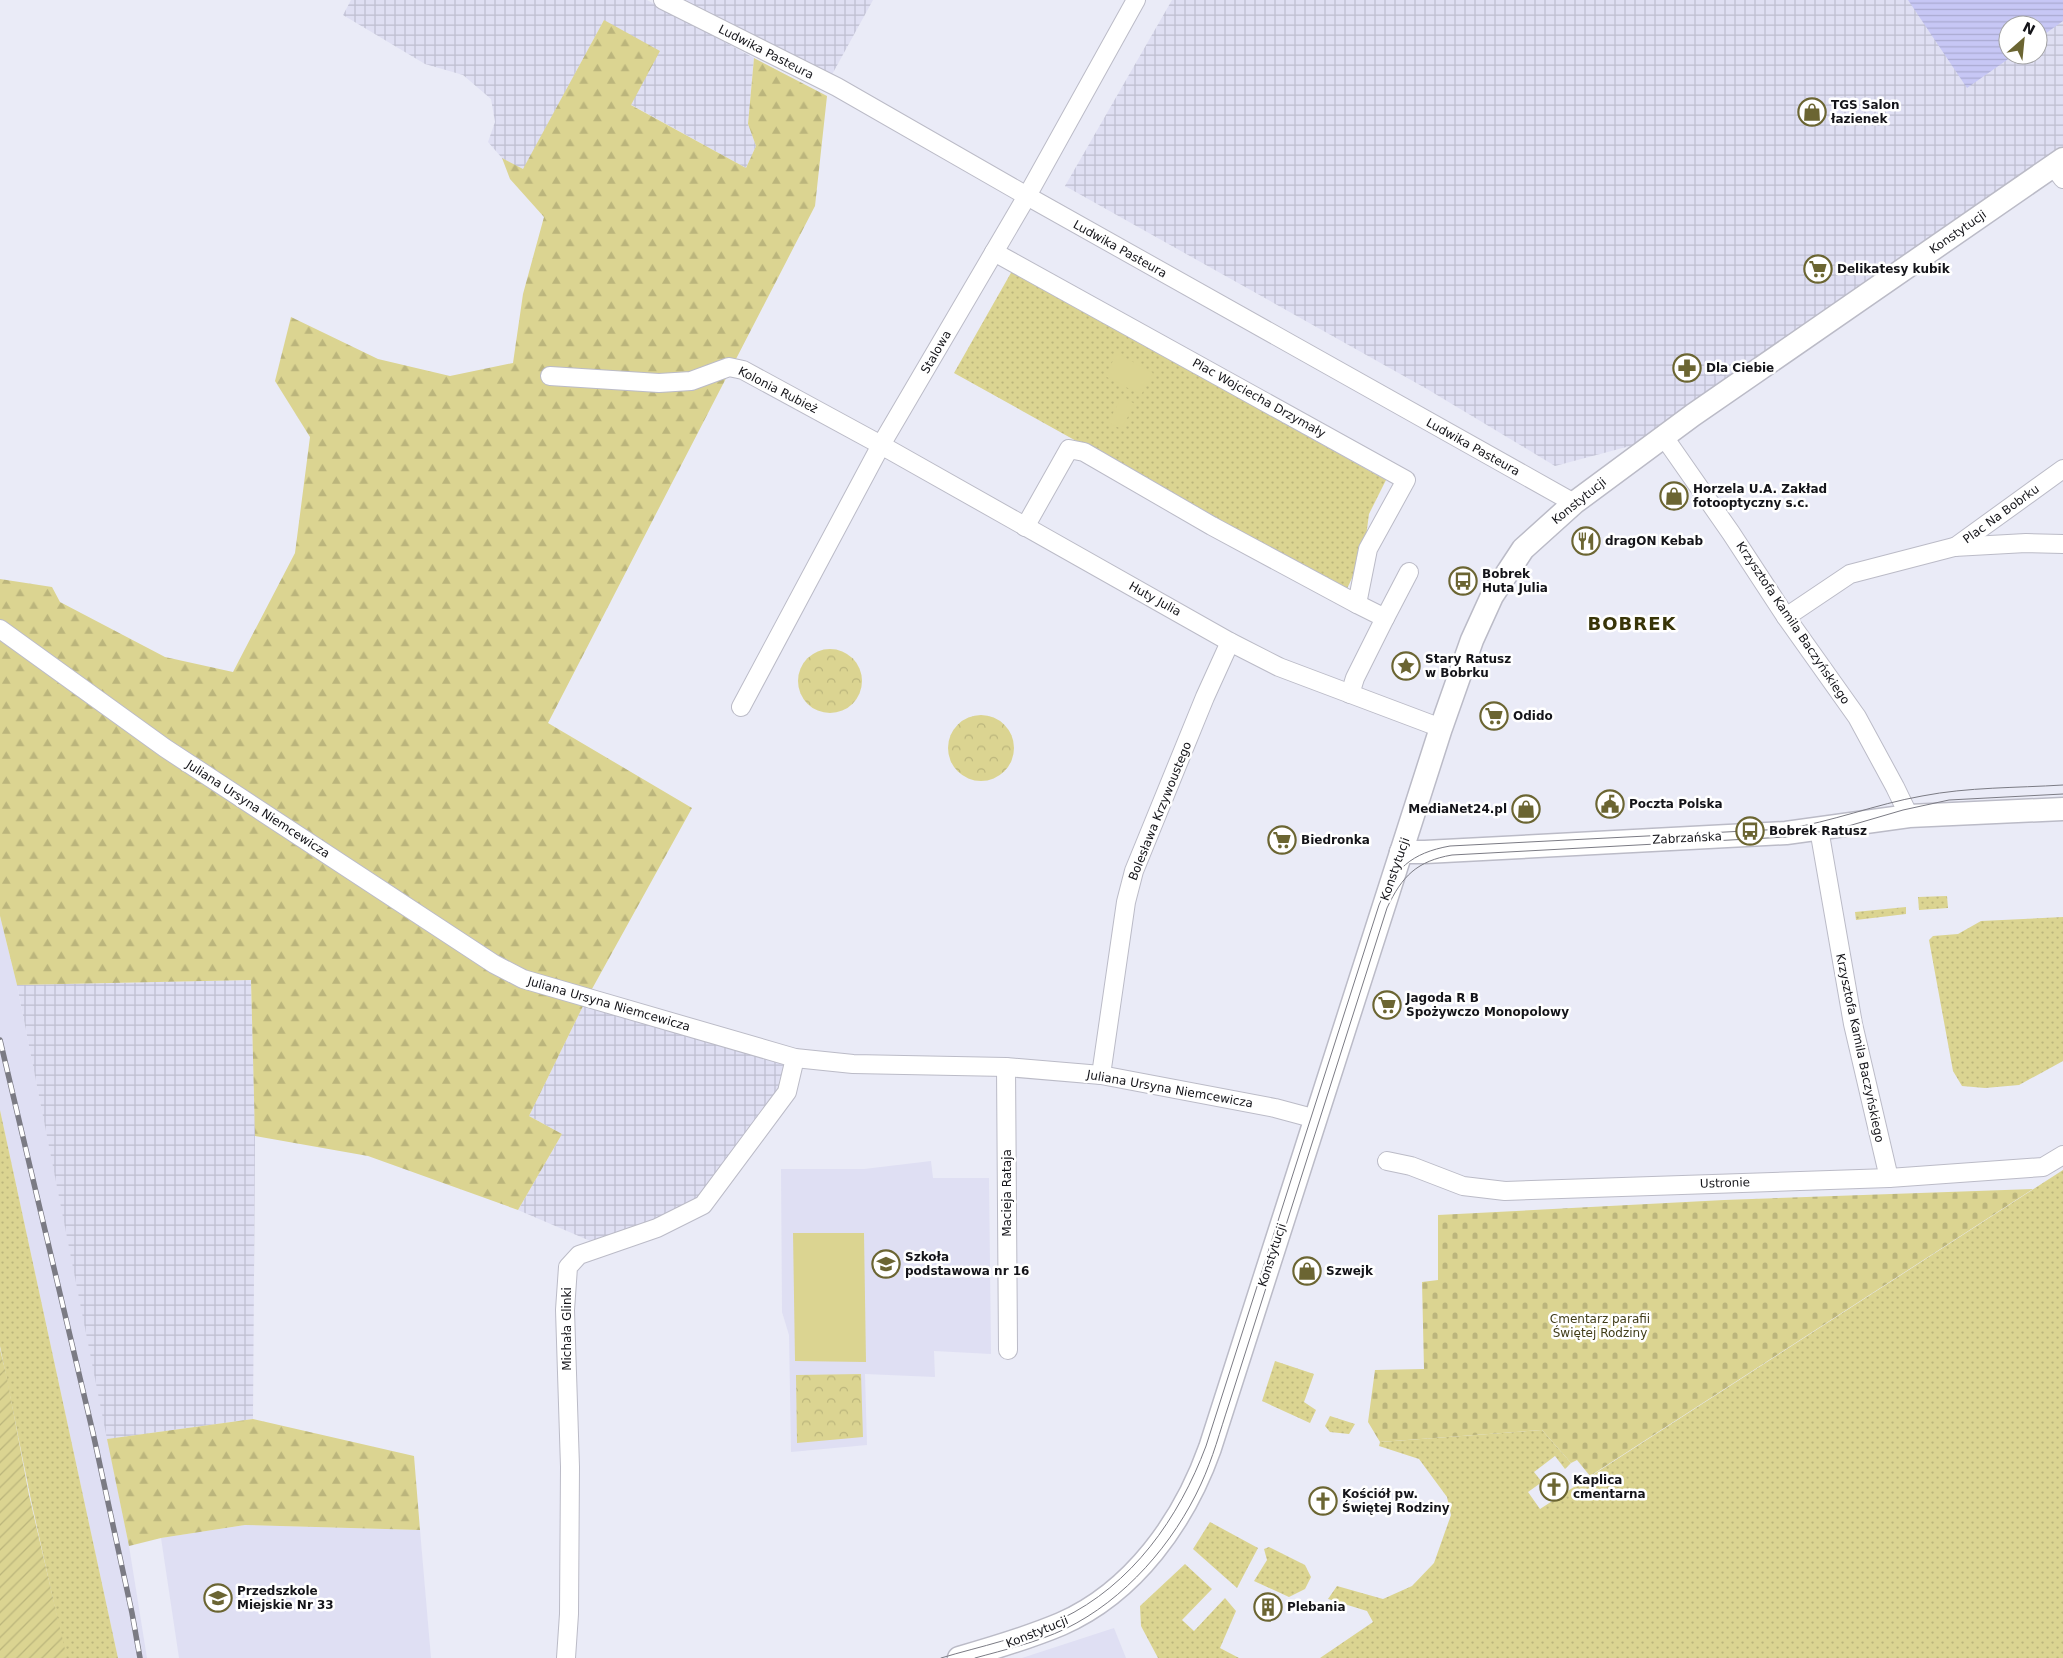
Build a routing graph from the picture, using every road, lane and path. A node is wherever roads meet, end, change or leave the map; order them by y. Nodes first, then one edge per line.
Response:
1 (663, 0) edge
2 (1136, 0) edge
3 (2060, 168) edge
4 (1027, 196) junction
5 (994, 252) junction
6 (550, 376) dead end
7 (1664, 437) junction
8 (881, 445) junction
9 (2063, 469) edge
10 (1574, 503) junction
11 (1025, 527) junction
12 (2063, 544) edge
13 (1954, 547) junction
14 (1410, 572) dead end
15 (1357, 604) junction
16 (1385, 618) junction
17 (1786, 618) junction
18 (0, 629) edge
19 (1230, 642) junction
20 (1350, 694) junction
21 (741, 707) dead end
22 (1440, 728) junction
23 (2063, 809) edge
24 (1908, 816) junction
25 (1819, 829) junction
26 (1401, 852) junction
27 (795, 1058) junction
28 (1006, 1067) junction
29 (1101, 1075) junction
30 (1316, 1119) junction
31 (2063, 1155) edge
32 (1387, 1160) dead end
33 (1889, 1178) junction
34 (1008, 1350) dead end
35 (566, 1658) edge
36 (959, 1658) edge

1 - 4 street, Ludwika Pasteura
2 - 4 street, Stalowa
3 - 7 street, Konstytucji
4 - 5 street, Stalowa
4 - 10 street, Ludwika Pasteura
5 - 8 street, Stalowa
5 - 15 street, Plac Wojciecha Drzymały
6 - 8 street, Kolonia Rubież
7 - 10 street, Konstytucji
7 - 17 street, Krzysztofa Kamila Baczyńskiego
8 - 11 street, Huty Julia
8 - 21 street, Stalowa
9 - 13 street, Plac Na Bobrku
10 - 22 street, Konstytucji
11 - 15 street
11 - 19 street, Huty Julia
12 - 13 street, Plac Na Bobrku
13 - 17 street
14 - 16 street
15 - 16 street
16 - 20 street
17 - 24 street, Krzysztofa Kamila Baczyńskiego
18 - 27 street, Juliana Ursyna Niemcewicza
19 - 20 street, Huty Julia
19 - 29 street, Bolesława Krzywoustego
20 - 22 street, Huty Julia
22 - 26 street, Konstytucji
23 - 24 street, Zabrzańska
24 - 25 street, Zabrzańska
25 - 26 street, Zabrzańska
25 - 33 street, Krzysztofa Kamila Baczyńskiego
26 - 30 street, Konstytucji
27 - 28 street, Juliana Ursyna Niemcewicza
27 - 35 street, Michała Glinki
28 - 29 street, Juliana Ursyna Niemcewicza
28 - 34 street, Macieja Rataja
29 - 30 street, Juliana Ursyna Niemcewicza
30 - 36 street, Konstytucji
31 - 33 street, Ustronie
32 - 33 street, Ustronie

